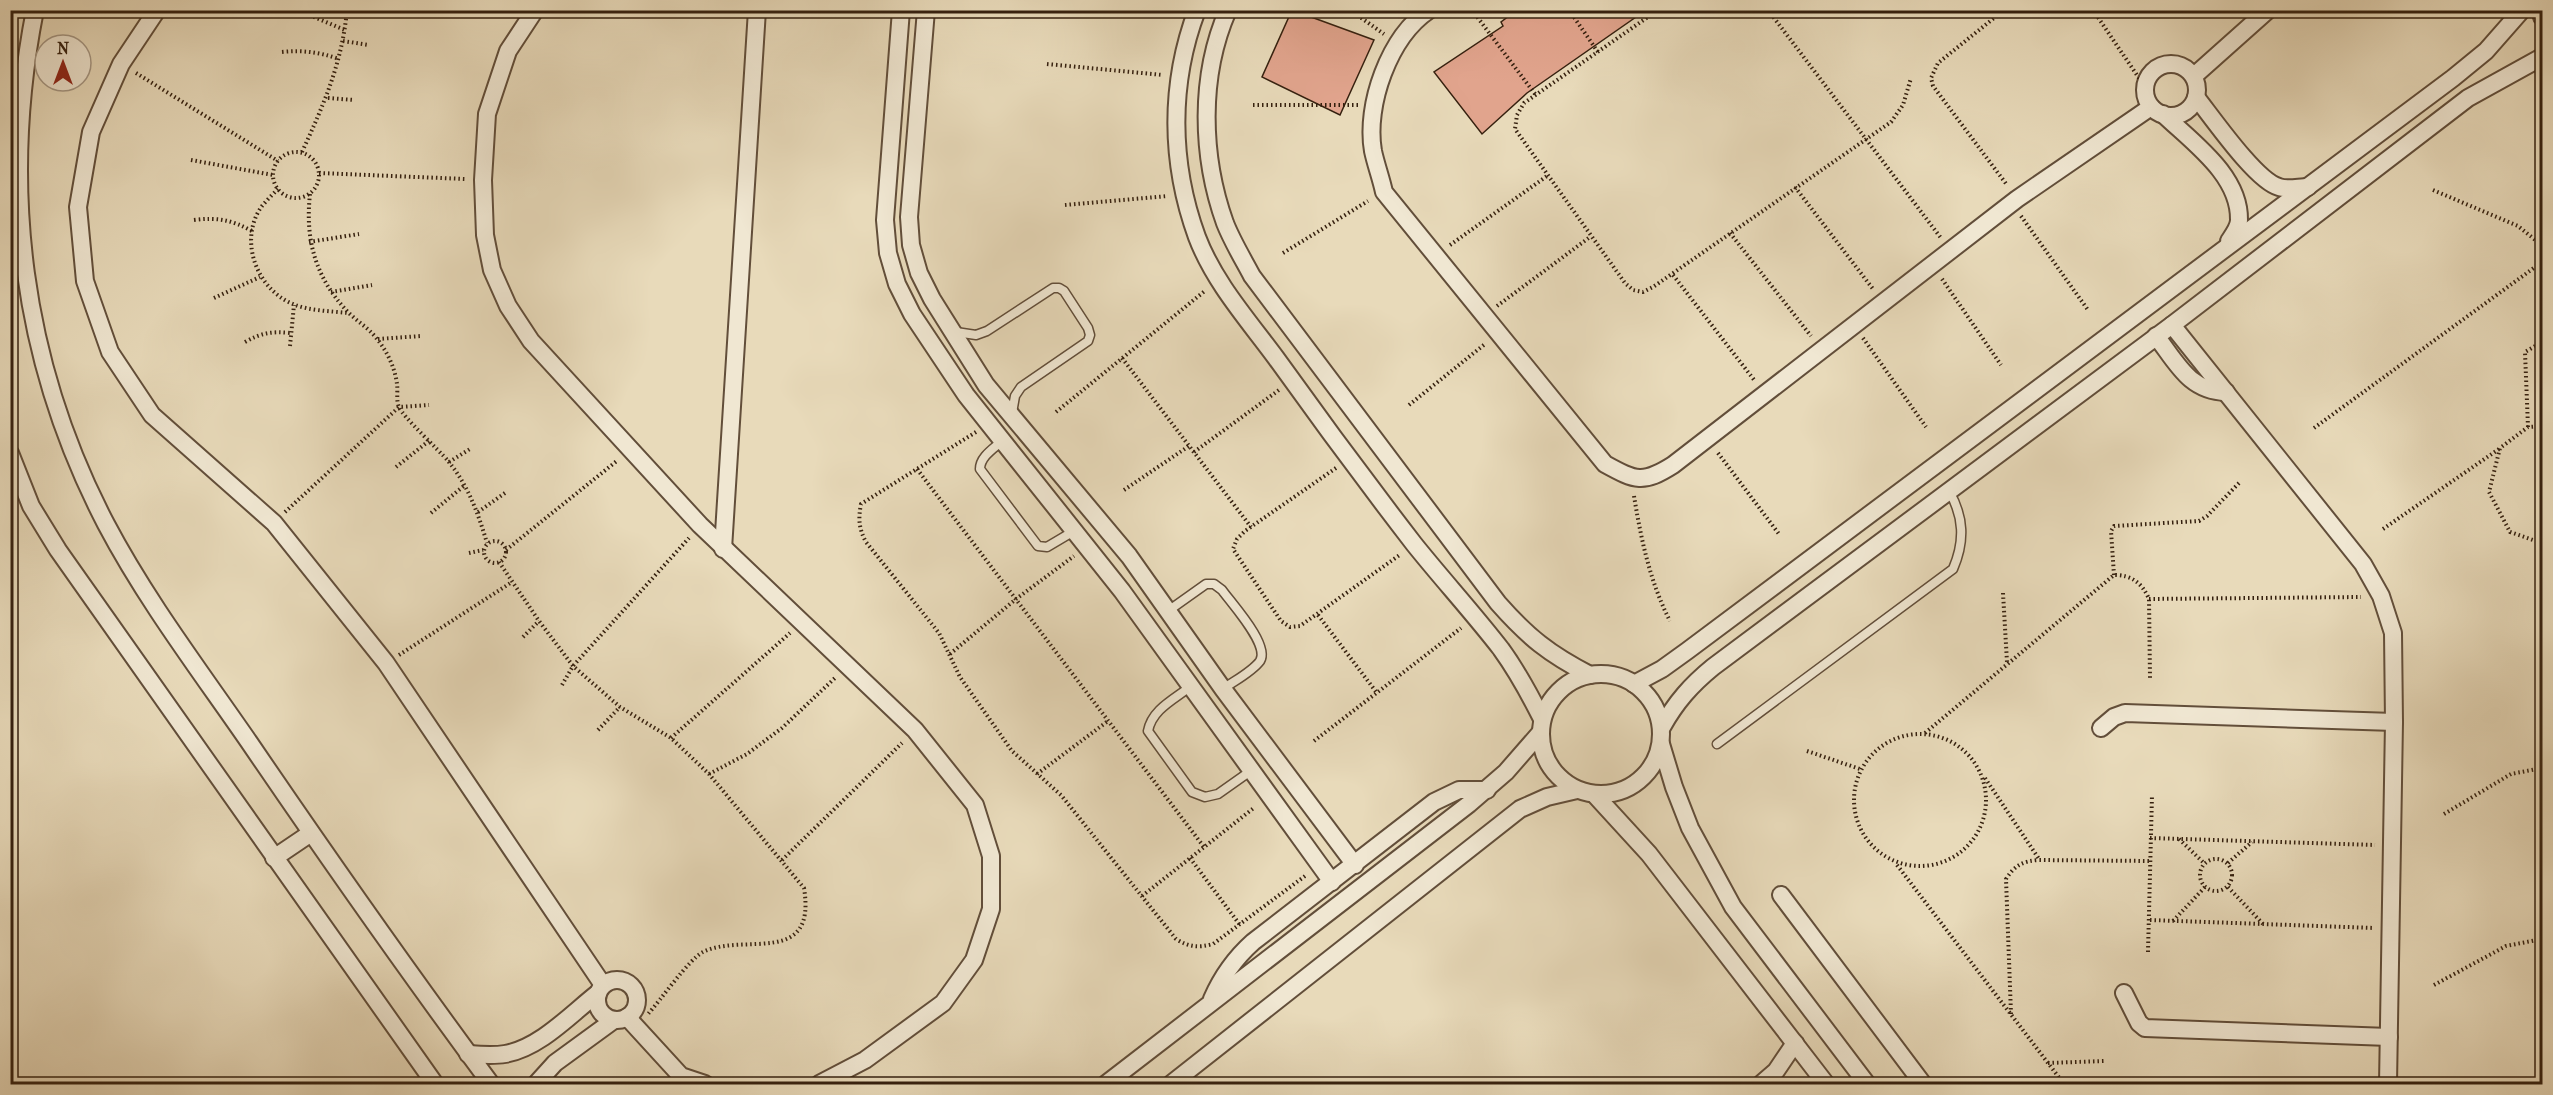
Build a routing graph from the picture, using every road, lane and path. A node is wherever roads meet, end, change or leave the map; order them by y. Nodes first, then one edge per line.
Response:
1 (35, 10) edge
2 (157, 10) edge
3 (297, 10) edge
4 (347, 10) edge
5 (535, 10) edge
6 (757, 10) edge
7 (901, 10) edge
8 (926, 10) edge
9 (1197, 10) edge
10 (1228, 10) edge
11 (1350, 10) edge
12 (1429, 10) edge
13 (1473, 10) edge
14 (1569, 10) edge
15 (1658, 10) edge
16 (1768, 10) edge
17 (2004, 10) edge
18 (2093, 10) edge
19 (2268, 10) edge
20 (2522, 10) edge
21 (2541, 10) edge
22 (2542, 17) edge
23 (345, 30) junction
24 (343, 41) junction
25 (1398, 44) junction
26 (369, 45) dead end
27 (282, 52) dead end
28 (1598, 52) junction
29 (2542, 57) edge
30 (339, 59) junction
31 (122, 64) junction
32 (1047, 64) dead end
33 (1178, 76) junction
34 (2194, 76) junction
35 (1911, 78) dead end
36 (2145, 87) junction
37 (1535, 94) junction
38 (2196, 97) junction
39 (327, 98) junction
40 (354, 100) dead end
41 (1253, 105) dead end
42 (1374, 105) junction
43 (2157, 110) junction
44 (1865, 140) junction
45 (302, 152) junction
46 (191, 160) dead end
47 (278, 161) junction
48 (319, 172) junction
49 (273, 175) junction
50 (1546, 176) junction
51 (483, 180) junction
52 (1795, 187) junction
53 (2308, 187) junction
54 (278, 189) junction
55 (2433, 190) dead end
56 (1384, 192) junction
57 (310, 194) junction
58 (1184, 195) junction
59 (2014, 201) junction
60 (1065, 205) dead end
61 (194, 220) dead end
62 (252, 231) junction
63 (1730, 233) junction
64 (2542, 233) edge
65 (359, 234) dead end
66 (1590, 237) junction
67 (309, 242) junction
68 (2539, 243) junction
69 (2226, 247) junction
70 (1951, 250) junction
71 (1283, 253) dead end
72 (1436, 255) junction
73 (2542, 260) edge
74 (1932, 264) junction
75 (1672, 275) junction
76 (260, 277) junction
77 (1219, 280) junction
78 (372, 285) dead end
79 (331, 292) junction
80 (214, 298) dead end
81 (1883, 302) junction
82 (294, 305) junction
83 (2088, 310) dead end
84 (349, 314) junction
85 (1485, 314) junction
86 (1853, 325) junction
87 (2172, 325) junction
88 (953, 332) junction
89 (1499, 332) junction
90 (290, 333) junction
91 (422, 336) dead end
92 (2156, 336) junction
93 (378, 339) junction
94 (245, 342) dead end
95 (2542, 342) edge
96 (290, 346) dead end
97 (1822, 350) junction
98 (1122, 357) junction
99 (2001, 365) dead end
100 (1292, 381) junction
101 (2226, 392) junction
102 (1764, 394) junction
103 (429, 405) dead end
104 (1409, 405) dead end
105 (399, 408) junction
106 (1056, 412) dead end
107 (1016, 422) junction
108 (988, 424) junction
109 (2542, 426) edge
110 (1926, 427) dead end
111 (2528, 427) junction
112 (2314, 428) dead end
113 (1707, 438) junction
114 (430, 440) junction
115 (1002, 441) junction
116 (1189, 446) junction
117 (2500, 448) junction
118 (470, 449) dead end
119 (630, 451) junction
120 (1194, 452) junction
121 (10, 453) edge
122 (1349, 459) junction
123 (449, 462) junction
124 (396, 467) dead end
125 (917, 469) junction
126 (1631, 478) junction
127 (2239, 483) dead end
128 (465, 485) junction
129 (1124, 490) dead end
130 (1949, 491) junction
131 (505, 493) dead end
132 (478, 512) junction
133 (431, 513) dead end
134 (274, 523) junction
135 (700, 525) junction
136 (1251, 527) junction
137 (2383, 529) dead end
138 (1074, 531) junction
139 (1779, 534) dead end
140 (487, 543) junction
141 (1414, 543) junction
142 (2542, 543) edge
143 (1086, 546) junction
144 (723, 549) junction
145 (483, 550) junction
146 (506, 550) junction
147 (469, 553) dead end
148 (499, 562) junction
149 (2114, 575) junction
150 (512, 582) junction
151 (2003, 594) dead end
152 (2381, 596) junction
153 (1016, 599) junction
154 (2149, 599) junction
155 (1168, 611) junction
156 (1317, 615) junction
157 (1473, 618) junction
158 (539, 621) junction
159 (1670, 621) dead end
160 (802, 623) junction
161 (523, 637) dead end
162 (950, 654) junction
163 (386, 663) junction
164 (2007, 663) junction
165 (573, 666) junction
166 (848, 666) junction
167 (1590, 675) junction
168 (2150, 678) dead end
169 (1634, 684) junction
170 (562, 685) dead end
171 (1191, 687) junction
172 (1223, 689) junction
173 (1377, 693) junction
174 (620, 707) junction
175 (1108, 720) junction
176 (2394, 722) junction
177 (1541, 726) junction
178 (1662, 727) junction
179 (2101, 728) dead end
180 (598, 730) dead end
181 (915, 730) junction
182 (1924, 733) junction
183 (671, 738) junction
184 (1314, 741) dead end
185 (1661, 744) junction
186 (1717, 744) dead end
187 (1807, 751) dead end
188 (2542, 768) edge
189 (1860, 769) junction
190 (1252, 771) junction
191 (709, 774) junction
192 (1036, 774) junction
193 (1984, 776) junction
194 (1487, 790) junction
195 (1577, 790) junction
196 (1270, 795) junction
197 (1594, 795) junction
198 (2152, 795) dead end
199 (2542, 799) edge
200 (2444, 813) dead end
201 (311, 833) junction
202 (2150, 838) junction
203 (2178, 838) junction
204 (2253, 841) junction
205 (2392, 845) junction
206 (1204, 847) junction
207 (274, 858) junction
208 (1190, 858) junction
209 (782, 860) junction
210 (2039, 860) junction
211 (2150, 861) junction
212 (1320, 864) junction
213 (1355, 864) junction
214 (1897, 864) junction
215 (2205, 864) junction
216 (2228, 864) junction
217 (1332, 882) junction
218 (2205, 887) junction
219 (2228, 887) junction
220 (1781, 895) dead end
221 (1142, 896) junction
222 (2150, 920) junction
223 (2173, 921) junction
224 (2263, 924) junction
225 (1240, 925) junction
226 (2391, 928) junction
227 (2540, 939) edge
228 (2148, 952) dead end
229 (2434, 985) dead end
230 (601, 989) junction
231 (2124, 993) dead end
232 (1211, 1001) junction
233 (2011, 1014) junction
234 (626, 1022) junction
235 (2389, 1037) junction
236 (1795, 1043) junction
237 (468, 1054) junction
238 (2104, 1061) dead end
239 (2047, 1063) junction
240 (435, 1084) edge
241 (491, 1084) edge
242 (536, 1084) edge
243 (705, 1084) edge
244 (819, 1084) edge
245 (1106, 1084) edge
246 (1171, 1084) edge
247 (1761, 1084) edge
248 (1826, 1084) edge
249 (1867, 1084) edge
250 (1923, 1084) edge
251 (2064, 1084) edge
252 (2388, 1084) edge
253 (2537, 1084) edge

1 - 201 street
2 - 31 street
3 - 23 path
4 - 23 path
5 - 51 street
6 - 144 street
7 - 108 street
8 - 88 street
9 - 33 street
10 - 167 street
11 - 25 path
12 - 25 street
13 - 37 path
14 - 28 path
15 - 28 path
16 - 44 path
17 - 59 path
18 - 36 path
19 - 34 street
20 - 53 street
21 - 22 street
23 - 24 path
24 - 26 path
24 - 30 path
25 - 42 street
27 - 30 path
28 - 37 path
29 - 87 street
30 - 39 path
31 - 47 path
31 - 134 street
32 - 33 path
33 - 58 street
34 - 36 street
34 - 38 street
35 - 44 path
36 - 43 street
37 - 50 path
38 - 43 street
38 - 53 street
39 - 40 path
39 - 45 path
41 - 42 path
42 - 56 street
43 - 59 street
43 - 69 street
44 - 52 path
44 - 70 path
45 - 47 path
45 - 48 path
46 - 49 path
47 - 49 path
48 - 51 path
48 - 57 path
49 - 54 path
50 - 66 path
50 - 72 path
51 - 119 street
52 - 63 path
52 - 81 path
53 - 69 street
54 - 57 path
54 - 62 path
55 - 68 path
56 - 71 path
56 - 72 street
57 - 67 path
58 - 60 path
58 - 77 street
59 - 70 street
59 - 83 path
61 - 62 path
62 - 76 path
63 - 75 path
63 - 97 path
64 - 68 path
65 - 67 path
66 - 75 path
66 - 85 path
67 - 79 path
68 - 73 path
69 - 169 street
70 - 74 street
72 - 85 street
73 - 112 path
74 - 81 street
74 - 99 path
75 - 102 path
76 - 80 path
76 - 82 path
77 - 98 path
77 - 100 street
78 - 79 path
79 - 84 path
81 - 86 street
82 - 84 path
82 - 90 path
84 - 93 path
85 - 89 street
86 - 97 street
86 - 110 path
87 - 92 street
87 - 101 street
88 - 107 street
88 - 107 lane
89 - 104 path
89 - 126 street
90 - 94 path
90 - 96 path
91 - 93 path
92 - 101 street
92 - 130 street
93 - 105 path
95 - 111 path
97 - 102 street
98 - 106 path
98 - 116 path
100 - 120 path
100 - 122 street
101 - 152 street
102 - 113 street
103 - 105 path
105 - 114 path
105 - 134 path
107 - 115 street
107 - 155 street
108 - 115 street
108 - 125 path
109 - 111 path
111 - 117 path
113 - 126 street
113 - 139 path
114 - 123 path
114 - 124 path
115 - 138 street
115 - 138 lane
116 - 120 path
116 - 129 path
117 - 137 path
117 - 142 path
118 - 123 path
119 - 135 street
119 - 146 path
120 - 136 path
121 - 207 street
122 - 136 path
122 - 141 street
123 - 128 path
125 - 153 path
125 - 162 path
126 - 159 path
127 - 149 path
128 - 132 path
128 - 133 path
130 - 178 street
130 - 186 lane
131 - 132 path
132 - 140 path
134 - 163 street
135 - 144 street
135 - 165 path
136 - 156 path
138 - 143 street
140 - 145 path
140 - 146 path
141 - 156 path
141 - 157 street
143 - 153 path
143 - 171 street
144 - 160 street
145 - 147 path
145 - 148 path
146 - 148 path
148 - 150 path
149 - 154 path
149 - 164 path
150 - 158 path
150 - 163 path
151 - 164 path
152 - 154 path
152 - 176 street
153 - 162 path
153 - 175 path
154 - 168 path
155 - 172 street
155 - 172 lane
156 - 173 path
157 - 173 path
157 - 177 street
158 - 161 path
158 - 165 path
160 - 166 street
160 - 183 path
162 - 192 path
163 - 230 street
164 - 182 path
165 - 170 path
165 - 174 path
166 - 181 street
166 - 191 path
167 - 169 street
167 - 177 street
169 - 178 street
171 - 190 street
171 - 190 lane
172 - 213 street
173 - 184 path
174 - 180 path
174 - 183 path
175 - 192 path
175 - 206 path
176 - 179 street
176 - 205 street
177 - 194 street
177 - 195 street
178 - 185 street
181 - 209 path
181 - 244 street
182 - 189 path
182 - 193 path
183 - 191 path
185 - 197 street
185 - 249 street
187 - 189 path
188 - 200 path
189 - 214 path
190 - 196 street
191 - 209 path
192 - 221 path
193 - 210 path
193 - 214 path
194 - 213 street
194 - 232 street
195 - 197 street
195 - 246 street
196 - 206 path
196 - 212 street
197 - 236 street
198 - 202 path
199 - 227 path
201 - 207 street
201 - 237 street
202 - 203 path
202 - 211 path
203 - 204 path
203 - 215 path
204 - 205 path
204 - 216 path
205 - 226 street
206 - 208 path
207 - 240 street
208 - 221 path
208 - 225 path
209 - 234 path
210 - 211 path
210 - 233 path
211 - 222 path
212 - 217 street
212 - 225 path
213 - 217 street
214 - 233 path
215 - 216 path
215 - 218 path
216 - 219 path
217 - 232 street
218 - 219 path
218 - 223 path
219 - 224 path
220 - 250 street
221 - 225 path
222 - 223 path
222 - 228 path
223 - 224 path
224 - 226 path
226 - 235 street
227 - 229 path
227 - 253 path
230 - 234 street
230 - 234 street
230 - 237 street
231 - 235 street
232 - 245 street
233 - 239 path
234 - 242 street
234 - 243 street
235 - 252 street
236 - 247 street
236 - 248 street
237 - 241 street
238 - 239 path
239 - 251 path

